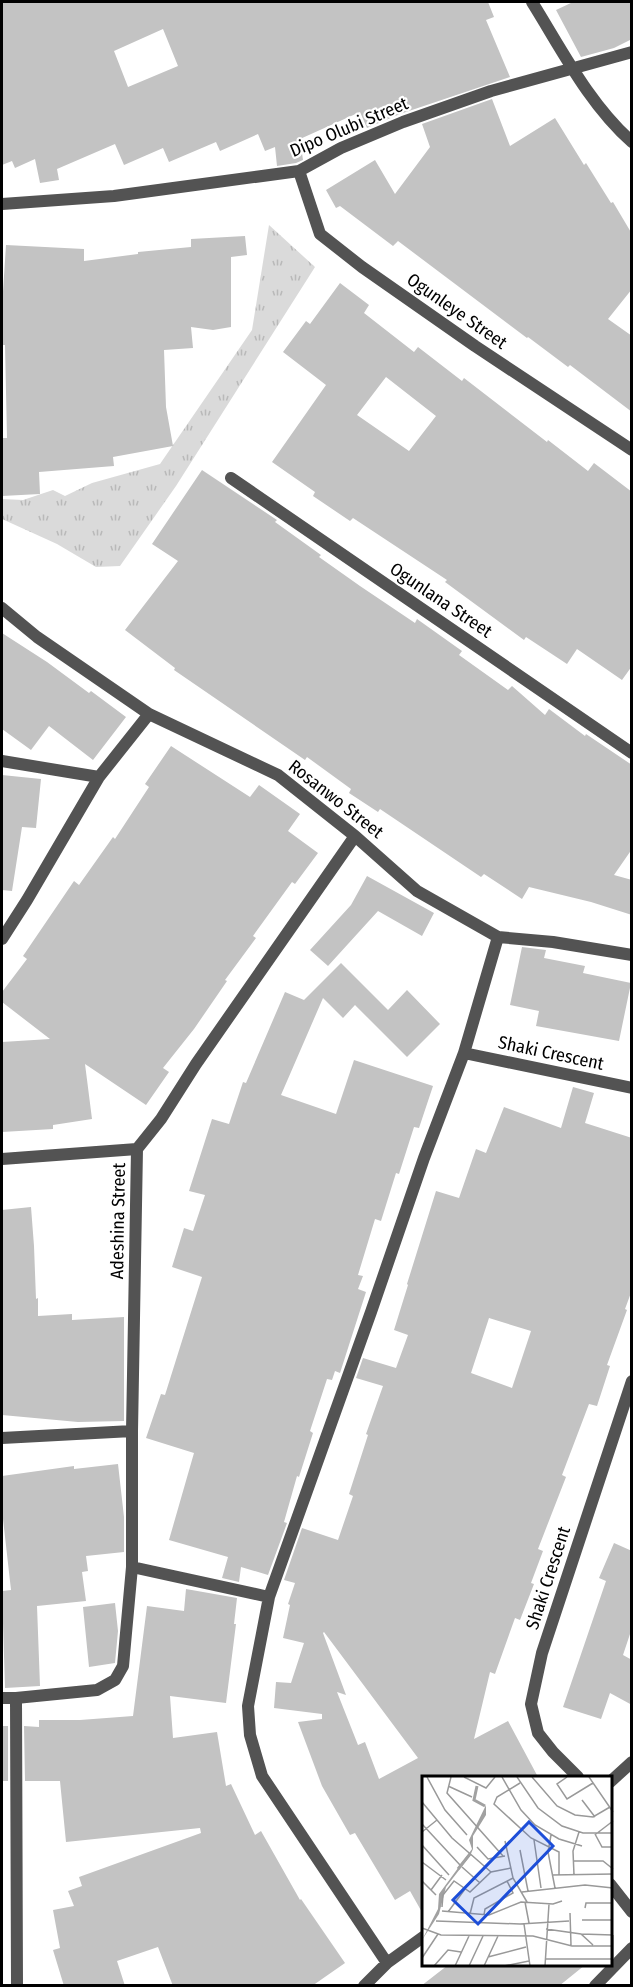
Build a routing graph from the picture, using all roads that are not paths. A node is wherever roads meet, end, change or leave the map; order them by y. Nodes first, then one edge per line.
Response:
1 (532, 2) edge
2 (632, 52) edge
3 (573, 70) junction
4 (632, 142) edge
5 (298, 171) junction
6 (2, 204) edge
7 (632, 450) edge
8 (231, 477) dead end
9 (2, 608) edge
10 (149, 714) junction
11 (632, 753) edge
12 (2, 761) edge
13 (99, 777) junction
14 (355, 836) junction
15 (498, 937) junction
16 (2, 939) edge
17 (632, 955) edge
18 (464, 1053) junction
19 (632, 1088) edge
20 (137, 1149) junction
21 (2, 1159) edge
22 (632, 1381) edge
23 (132, 1431) junction
24 (2, 1438) edge
25 (132, 1567) junction
26 (269, 1597) junction
27 (2, 1698) edge
28 (16, 1698) junction
29 (632, 1762) edge
30 (577, 1776) edge
31 (612, 1780) edge
32 (612, 1887) edge
33 (632, 1912) edge
34 (422, 1938) edge
35 (632, 1948) edge
36 (387, 1964) junction
37 (17, 1986) edge
38 (364, 1986) edge
39 (595, 1986) edge

1 - 3 street
2 - 3 street, Dipo Olubi Street
3 - 4 street
3 - 5 street, Dipo Olubi Street
5 - 6 street, Dipo Olubi Street
5 - 7 street, Ogunleye Street
8 - 11 street, Ogunlana Street
9 - 10 street, Rosanwo Street
10 - 13 street
10 - 14 street, Rosanwo Street
12 - 13 street
13 - 16 street
14 - 15 street, Rosanwo Street
14 - 20 street, Adeshina Street
15 - 17 street, Rosanwo Street
15 - 18 street
18 - 19 street, Shaki Crescent
18 - 26 street
20 - 21 street
20 - 23 street, Adeshina Street
22 - 30 street, Shaki Crescent
23 - 24 street
23 - 25 street, Adeshina Street
25 - 26 street
25 - 28 street, Adeshina Street
26 - 36 street
27 - 28 street, Adeshina Street
28 - 37 street
29 - 31 street
32 - 33 street
34 - 36 street
35 - 39 street
36 - 38 street

